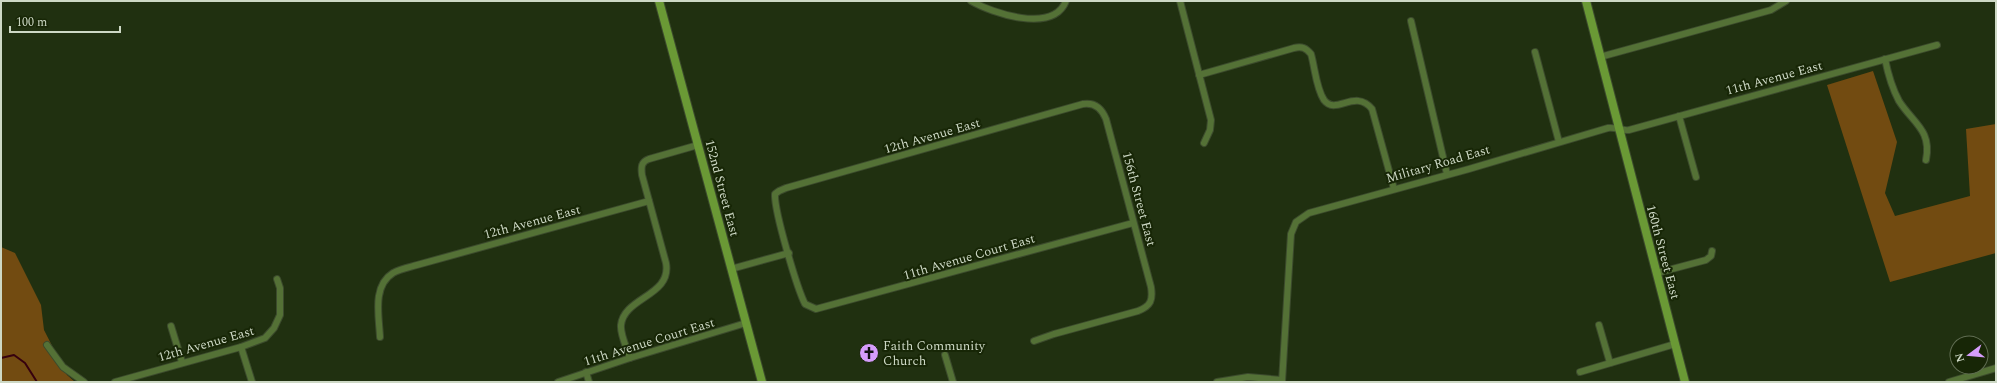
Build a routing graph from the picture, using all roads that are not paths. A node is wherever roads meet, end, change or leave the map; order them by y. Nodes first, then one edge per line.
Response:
1 (659, 1) edge
2 (971, 1) edge
3 (1180, 1) edge
4 (1586, 1) edge
5 (1786, 1) edge
6 (1065, 4) edge
7 (1411, 21) dead end
8 (1937, 45) dead end
9 (1534, 52) dead end
10 (1600, 56) junction
11 (1885, 59) junction
12 (1200, 75) junction
13 (1095, 105) joint
14 (1679, 116) junction
15 (1618, 127) junction
16 (1559, 142) junction
17 (1204, 143) dead end
18 (698, 145) junction
19 (1926, 160) dead end
20 (1447, 174) junction
21 (1696, 177) dead end
22 (1394, 189) junction
23 (649, 201) junction
24 (1133, 223) junction
25 (1712, 251) dead end
26 (789, 253) junction
27 (732, 269) junction
28 (1657, 273) junction
29 (277, 279) dead end
30 (746, 324) junction
31 (1599, 325) dead end
32 (171, 326) dead end
33 (380, 337) dead end
34 (1034, 341) dead end
35 (1675, 344) junction
36 (47, 345) dead end
37 (241, 346) junction
38 (945, 355) dead end
39 (630, 358) junction
40 (182, 362) junction
41 (1610, 363) junction
42 (1996, 368) edge
43 (586, 372) junction
44 (1580, 372) dead end
45 (1282, 381) edge
46 (84, 382) edge
47 (115, 382) edge
48 (252, 382) edge
49 (558, 382) edge
50 (589, 382) edge
51 (762, 382) edge
52 (953, 382) edge
53 (1218, 382) edge
54 (1685, 382) edge
55 (1949, 382) edge

1 - 18 street, 152nd Street East
2 - 6 street
3 - 12 street
4 - 10 street
5 - 10 street
7 - 20 street
8 - 11 street, 11th Avenue East
9 - 16 street
10 - 15 street
11 - 14 street, 11th Avenue East
11 - 19 street
12 - 17 street
12 - 22 street
13 - 24 street, 156th Street East
13 - 26 street, 12th Avenue East
14 - 15 street, 11th Avenue East
14 - 21 street
15 - 16 street, Military Road East
15 - 28 street, 160th Street East
16 - 20 street, Military Road East
18 - 23 street
18 - 27 street, 152nd Street East
20 - 22 street, Military Road East
22 - 45 street, Military Road East
23 - 33 street, 12th Avenue East
23 - 39 street
24 - 26 street, 11th Avenue Court East
24 - 34 street, 156th Street East
25 - 28 street
26 - 27 street
27 - 30 street, 152nd Street East
28 - 35 street, 160th Street East
29 - 37 street, 12th Avenue East
30 - 39 street, 11th Avenue Court East
30 - 51 street, 152nd Street East
31 - 41 street
32 - 40 street
35 - 41 street
35 - 54 street, 160th Street East
36 - 46 street
37 - 40 street, 12th Avenue East
37 - 48 street
38 - 52 street
39 - 43 street, 11th Avenue Court East
40 - 47 street, 12th Avenue East
41 - 44 street
42 - 55 street
43 - 49 street, 11th Avenue Court East
43 - 50 street
45 - 53 street

